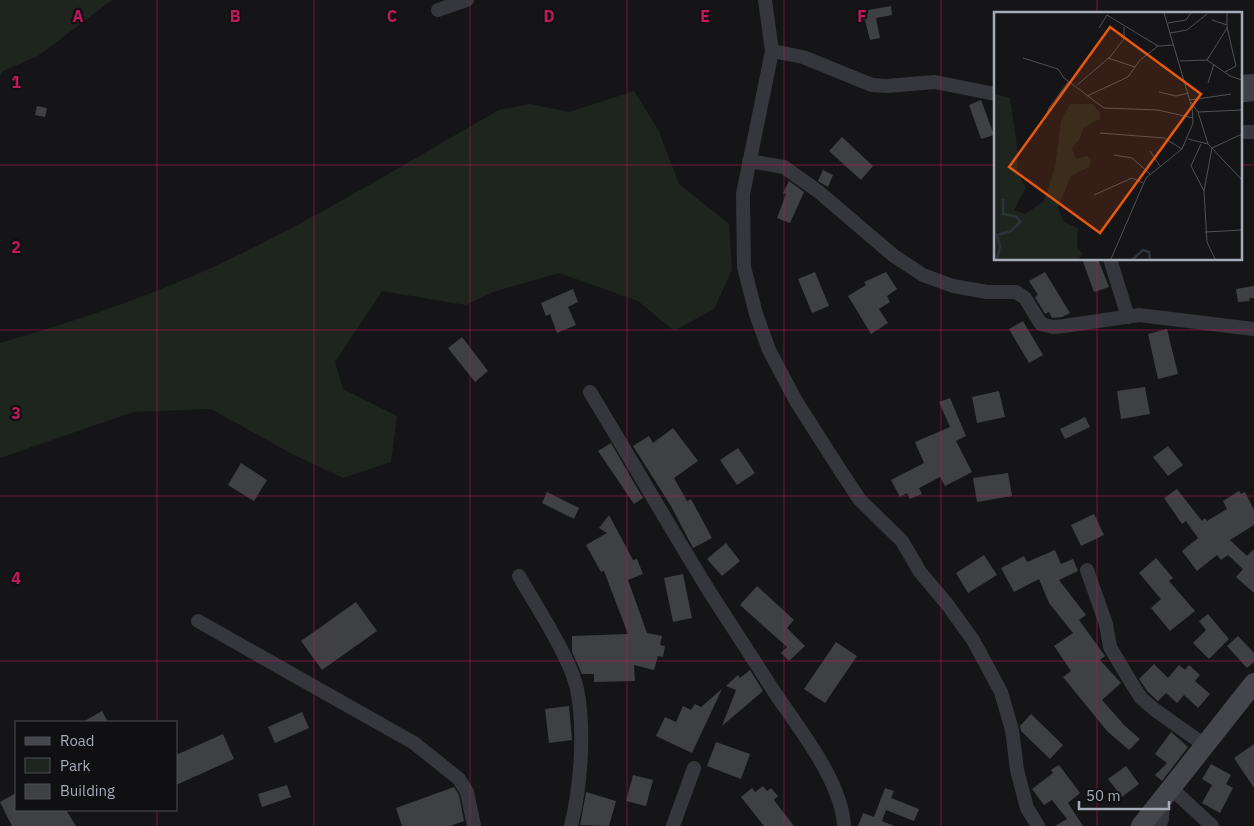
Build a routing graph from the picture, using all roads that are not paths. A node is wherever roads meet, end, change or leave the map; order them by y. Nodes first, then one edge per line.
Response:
1 (467, 0) edge
2 (765, 0) edge
3 (438, 10) dead end
4 (772, 51) junction
5 (994, 94) edge
6 (749, 160) junction
7 (1110, 260) edge
8 (1128, 317) junction
9 (1254, 329) edge
10 (590, 392) dead end
11 (1087, 570) dead end
12 (519, 576) dead end
13 (198, 621) dead end
14 (1254, 683) edge
15 (1206, 746) junction
16 (694, 768) dead end
17 (1167, 793) junction
18 (474, 826) edge
19 (571, 826) edge
20 (672, 826) edge
21 (844, 826) edge
22 (1038, 826) edge
23 (1141, 826) edge
24 (1159, 826) edge
25 (1212, 826) edge

1 - 3 street
2 - 4 street
4 - 5 street
4 - 6 street
6 - 8 street
6 - 22 street
7 - 8 street
8 - 9 street
10 - 21 street
11 - 15 street
12 - 19 street
13 - 18 street
14 - 15 main road
15 - 17 main road
16 - 20 street
17 - 23 main road
17 - 24 street
17 - 25 street

